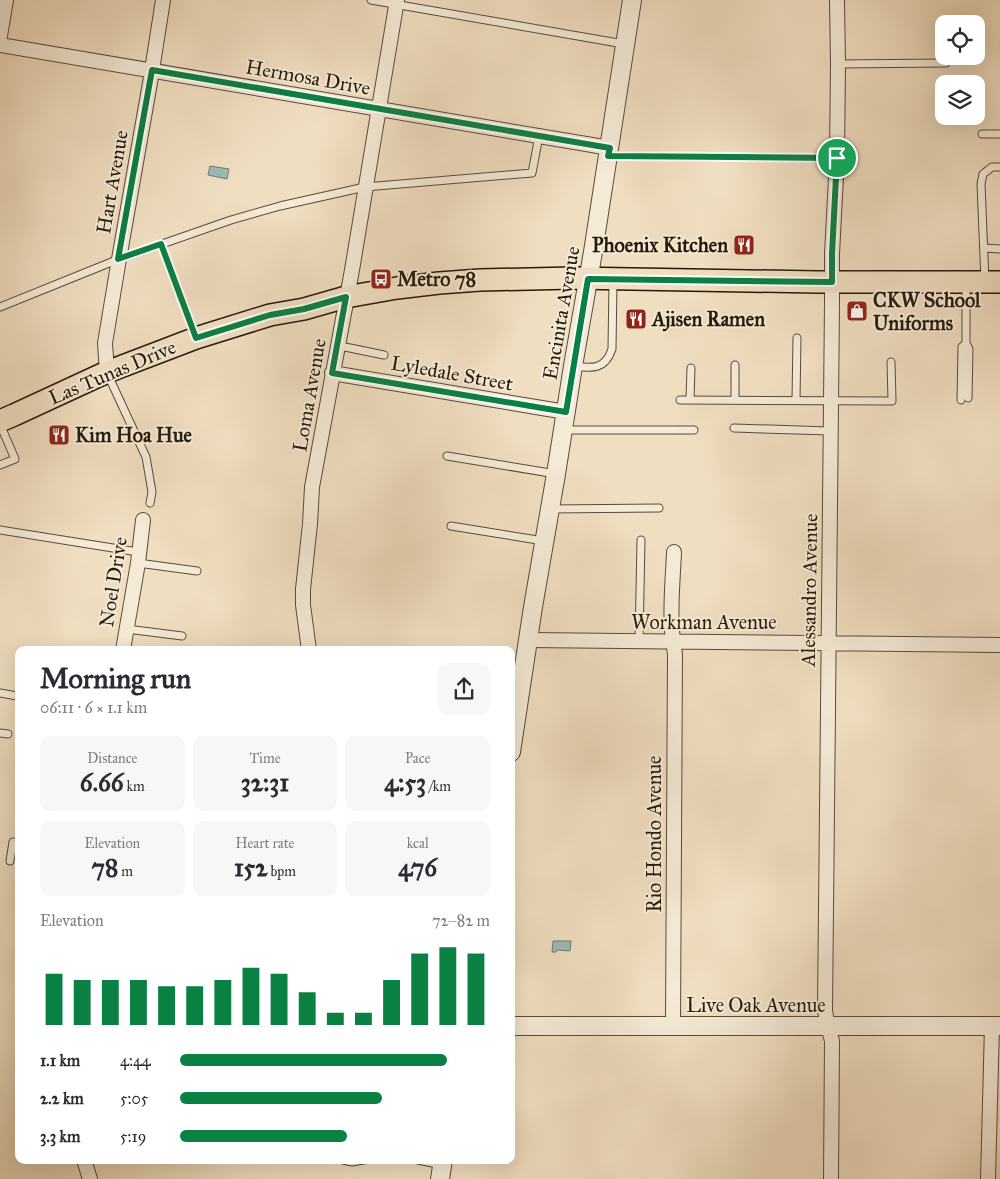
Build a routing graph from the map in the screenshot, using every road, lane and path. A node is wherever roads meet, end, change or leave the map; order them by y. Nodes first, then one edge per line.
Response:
1 (6, 0) edge
2 (163, 0) edge
3 (371, 0) edge
4 (632, 0) edge
5 (836, 0) edge
6 (396, 2) edge
7 (0, 36) edge
8 (624, 44) junction
9 (0, 45) edge
10 (935, 63) edge
11 (838, 64) junction
12 (152, 70) junction
13 (378, 109) junction
14 (982, 134) dead end
15 (1000, 134) edge
16 (539, 136) junction
17 (609, 152) junction
18 (837, 158) junction
19 (1000, 167) edge
20 (365, 187) junction
21 (161, 244) junction
22 (984, 248) junction
23 (1000, 248) edge
24 (118, 259) junction
25 (613, 278) junction
26 (588, 279) junction
27 (832, 282) junction
28 (984, 282) edge
29 (346, 297) junction
30 (0, 307) edge
31 (196, 338) junction
32 (797, 338) dead end
33 (338, 346) junction
34 (384, 355) dead end
35 (891, 362) dead end
36 (734, 365) dead end
37 (573, 366) junction
38 (691, 368) dead end
39 (107, 372) junction
40 (332, 373) junction
41 (735, 399) junction
42 (964, 399) dead end
43 (680, 400) dead end
44 (690, 400) junction
45 (796, 400) junction
46 (831, 401) junction
47 (566, 412) junction
48 (0, 422) edge
49 (734, 428) dead end
50 (563, 430) junction
51 (694, 430) dead end
52 (830, 431) junction
53 (447, 456) dead end
54 (0, 465) edge
55 (556, 474) junction
56 (150, 503) dead end
57 (659, 508) dead end
58 (550, 509) junction
59 (142, 520) dead end
60 (451, 526) dead end
61 (0, 530) edge
62 (641, 540) dead end
63 (545, 541) junction
64 (674, 552) dead end
65 (138, 558) junction
66 (197, 571) dead end
67 (126, 629) junction
68 (182, 636) dead end
69 (528, 640) junction
70 (639, 642) junction
71 (674, 642) junction
72 (828, 643) junction
73 (1000, 645) edge
74 (124, 646) edge
75 (308, 646) edge
76 (0, 693) edge
77 (15, 696) edge
78 (515, 709) edge
79 (0, 733) edge
80 (8, 734) dead end
81 (13, 842) dead end
82 (15, 853) edge
83 (10, 860) dead end
84 (515, 1026) edge
85 (673, 1026) junction
86 (828, 1026) junction
87 (996, 1026) edge
88 (85, 1164) edge
89 (430, 1164) edge
90 (442, 1168) edge
91 (90, 1179) edge
92 (831, 1179) edge
93 (988, 1179) edge

1 - 7 street
2 - 12 street, Hart Avenue
3 - 6 lane
4 - 8 street, Encinita Avenue
5 - 11 street, Alessandro Avenue
6 - 8 lane
6 - 13 street, Loma Avenue
8 - 17 street, Encinita Avenue
9 - 12 street, Hermosa Drive
10 - 11 lane
11 - 18 street, Alessandro Avenue
12 - 13 street, Hermosa Drive
12 - 24 street, Hart Avenue
13 - 16 street, Hermosa Drive
13 - 20 street, Loma Avenue
14 - 15 lane
16 - 17 street, Hermosa Drive
16 - 20 lane
17 - 18 lane
17 - 26 street, Encinita Avenue
18 - 27 street, Alessandro Avenue
19 - 22 lane
20 - 21 lane
20 - 29 street, Loma Avenue
21 - 24 lane
21 - 31 lane
22 - 23 lane
22 - 28 lane
24 - 30 lane
24 - 39 street, Hart Avenue
25 - 26 main road, Las Tunas Drive
25 - 27 main road, Las Tunas Drive
25 - 37 lane
26 - 29 main road, Las Tunas Drive
26 - 37 street, Encinita Avenue
27 - 28 main road, Las Tunas Drive
27 - 46 street, Alessandro Avenue
28 - 42 lane
29 - 31 main road, Las Tunas Drive
29 - 33 street, Loma Avenue
31 - 39 main road, Las Tunas Drive
32 - 45 lane
33 - 34 lane
33 - 40 street, Loma Avenue
35 - 46 lane
36 - 41 lane
37 - 47 street, Encinita Avenue
38 - 44 lane
39 - 48 main road, Las Tunas Drive
39 - 56 lane
40 - 47 street, Lyledale Street
40 - 75 street, Loma Avenue
41 - 44 lane
41 - 45 lane
43 - 44 lane
45 - 46 lane
46 - 52 street, Alessandro Avenue
47 - 50 street, Encinita Avenue
48 - 54 lane
49 - 52 lane
50 - 51 lane
50 - 55 street, Encinita Avenue
52 - 72 street, Alessandro Avenue
53 - 55 lane
55 - 58 street, Encinita Avenue
57 - 58 lane
58 - 63 street, Encinita Avenue
59 - 65 street, Noel Drive
60 - 63 lane
61 - 65 lane
62 - 70 lane
63 - 69 street, Encinita Avenue
64 - 71 street, Rio Hondo Avenue
65 - 66 lane
65 - 67 street, Noel Drive
67 - 68 lane
67 - 74 street, Noel Drive
69 - 70 street, Workman Avenue
69 - 78 street, Encinita Avenue
70 - 71 street, Workman Avenue
71 - 72 street, Workman Avenue
71 - 85 street, Rio Hondo Avenue
72 - 73 street, Workman Avenue
72 - 86 street, Alessandro Avenue
76 - 77 lane
79 - 80 lane
81 - 82 lane
82 - 83 lane
84 - 85 street, Live Oak Avenue
85 - 86 street, Live Oak Avenue
86 - 87 street, Live Oak Avenue
86 - 92 street, Alessandro Avenue
87 - 93 street
88 - 91 street
89 - 90 lane

